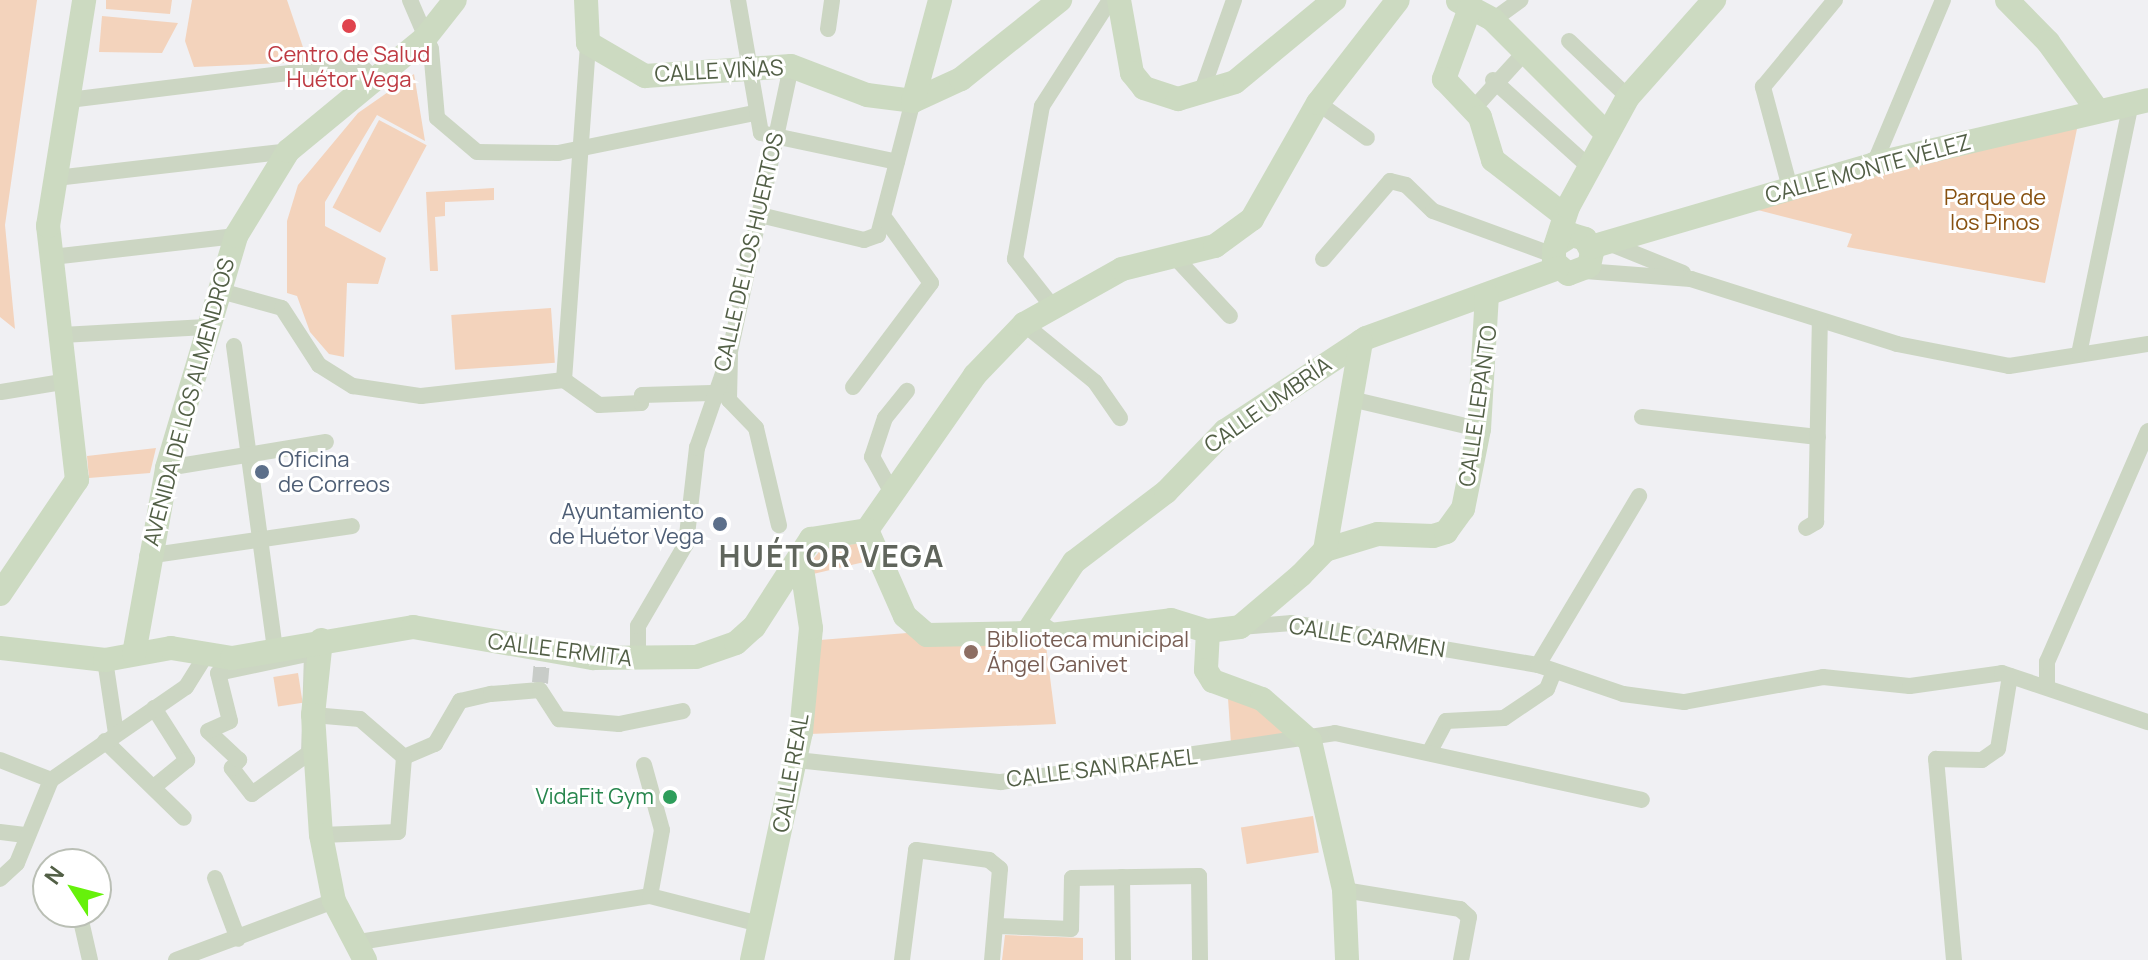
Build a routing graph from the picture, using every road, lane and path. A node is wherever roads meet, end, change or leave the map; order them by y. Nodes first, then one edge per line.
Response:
1 (84, 0) edge
2 (410, 0) edge
3 (455, 0) edge
4 (586, 0) edge
5 (738, 0) edge
6 (832, 0) edge
7 (940, 0) edge
8 (1060, 0) edge
9 (1110, 0) edge
10 (1119, 0) edge
11 (1234, 0) edge
12 (1334, 0) edge
13 (1398, 0) edge
14 (1521, 0) edge
15 (1714, 0) edge
16 (1835, 0) edge
17 (1943, 0) edge
18 (2007, 0) edge
19 (1464, 4) edge
20 (1493, 20) junction
21 (828, 29) dead end
22 (425, 38) junction
23 (1569, 41) dead end
24 (588, 43) junction
25 (1525, 52) junction
26 (746, 66) junction
27 (791, 66) junction
28 (372, 77) junction
29 (1493, 80) junction
30 (1200, 96) junction
31 (1628, 97) junction
32 (69, 100) junction
33 (913, 101) junction
34 (2140, 101) edge
35 (1318, 103) junction
36 (2095, 107) junction
37 (1474, 108) junction
38 (755, 113) junction
39 (1605, 132) junction
40 (773, 138) junction
41 (1367, 138) dead end
42 (585, 148) junction
43 (288, 151) junction
44 (897, 162) junction
45 (1874, 164) junction
46 (1587, 165) junction
47 (56, 178) junction
48 (1790, 188) junction
49 (760, 215) junction
50 (886, 220) junction
51 (236, 236) junction
52 (1571, 244) junction
53 (1174, 256) junction
54 (52, 257) junction
55 (1323, 259) dead end
56 (1585, 271) joint
57 (1691, 279) junction
58 (217, 290) junction
59 (1487, 295) junction
60 (1052, 306) junction
61 (1230, 316) dead end
62 (1820, 321) junction
63 (1024, 324) junction
64 (206, 327) junction
65 (62, 335) junction
66 (1361, 341) junction
67 (2148, 344) edge
68 (234, 346) dead end
69 (730, 353) junction
70 (2079, 354) junction
71 (564, 380) junction
72 (68, 381) junction
73 (853, 387) dead end
74 (907, 391) dead end
75 (1, 392) edge
76 (711, 393) junction
77 (1351, 399) junction
78 (1642, 417) dead end
79 (1120, 418) dead end
80 (1479, 429) junction
81 (2148, 431) edge
82 (1818, 437) junction
83 (326, 442) dead end
84 (247, 454) junction
85 (167, 468) junction
86 (890, 489) junction
87 (1639, 496) dead end
88 (779, 525) dead end
89 (352, 526) dead end
90 (1806, 528) dead end
91 (867, 530) junction
92 (258, 539) junction
93 (1325, 550) junction
94 (147, 556) junction
95 (792, 583) junction
96 (0, 594) edge
97 (1036, 625) junction
98 (1240, 627) junction
99 (1208, 631) junction
100 (316, 647) junction
101 (0, 648) edge
102 (275, 649) junction
103 (134, 654) junction
104 (205, 657) junction
105 (105, 660) junction
106 (638, 661) junction
107 (1538, 665) junction
108 (1554, 672) junction
109 (2010, 676) junction
110 (2047, 686) junction
111 (154, 708) junction
112 (683, 711) dead end
113 (313, 715) junction
114 (2148, 722) edge
115 (111, 738) junction
116 (1310, 741) junction
117 (1430, 751) junction
118 (404, 757) junction
119 (0, 760) edge
120 (797, 760) junction
121 (644, 765) dead end
122 (51, 780) junction
123 (155, 786) junction
124 (1642, 800) dead end
125 (184, 818) dead end
126 (0, 832) edge
127 (25, 835) junction
128 (321, 835) junction
129 (1122, 877) junction
130 (215, 878) dead end
131 (0, 879) edge
132 (1344, 890) junction
133 (650, 896) junction
134 (334, 901) junction
135 (760, 924) junction
136 (997, 926) junction
137 (83, 928) edge
138 (238, 939) junction
139 (362, 951) edge
140 (90, 960) edge
141 (176, 960) edge
142 (752, 960) edge
143 (902, 960) edge
144 (992, 960) edge
145 (1123, 960) edge
146 (1200, 960) edge
147 (1347, 960) edge
148 (1461, 960) edge
149 (1954, 960) edge

1 - 32 street
2 - 22 street
3 - 22 street, AVENIDA DE LOS ALMENDROS
4 - 24 street
5 - 26 street
6 - 21 street
7 - 33 street
8 - 33 street
9 - 60 street
10 - 30 street
11 - 30 street
12 - 30 street
13 - 35 street
14 - 20 street
15 - 31 street
16 - 48 street
17 - 45 street
18 - 36 street
19 - 20 street
19 - 37 street
20 - 25 street
22 - 28 street, AVENIDA DE LOS ALMENDROS
22 - 42 street
23 - 31 street
24 - 26 street, CALLE VIÑAS
24 - 42 street
25 - 29 street
25 - 39 street
26 - 27 street, CALLE VIÑAS
26 - 38 street
27 - 33 street, CALLE VIÑAS
27 - 40 street, CALLE DE LOS HUERTOS
28 - 32 street
28 - 43 street, AVENIDA DE LOS ALMENDROS
29 - 37 street
29 - 46 street
31 - 39 street
32 - 47 street
33 - 44 street
34 - 36 street, CALLE MONTE VÉLEZ
34 - 70 street
35 - 41 street
35 - 53 street
36 - 45 street, CALLE MONTE VÉLEZ
37 - 52 street
38 - 40 street
38 - 42 street
39 - 46 street
40 - 44 street
40 - 49 street, CALLE DE LOS HUERTOS
42 - 71 street
43 - 47 street
43 - 51 street, AVENIDA DE LOS ALMENDROS
44 - 50 street
45 - 48 street, CALLE MONTE VÉLEZ
46 - 52 street
47 - 54 street
48 - 52 street, CALLE MONTE VÉLEZ
49 - 50 street
49 - 69 street, CALLE DE LOS HUERTOS
50 - 73 street
51 - 54 street
51 - 58 street, AVENIDA DE LOS ALMENDROS
52 - 55 street
52 - 56 street
52 - 57 street
52 - 59 street, CALLE UMBRÍA
53 - 60 street
53 - 61 street
54 - 65 street
56 - 57 street
57 - 62 street
58 - 64 street, AVENIDA DE LOS ALMENDROS
58 - 71 street
59 - 66 street, CALLE UMBRÍA
59 - 80 street, CALLE LEPANTO
60 - 63 street
62 - 70 street
62 - 82 street
63 - 79 street
63 - 86 street
64 - 65 street
64 - 85 street, AVENIDA DE LOS ALMENDROS
65 - 72 street
66 - 77 street
66 - 97 street, CALLE UMBRÍA
67 - 70 street
68 - 84 street
69 - 76 street, CALLE DE LOS HUERTOS
69 - 88 street
71 - 76 street
72 - 75 street
72 - 96 street
74 - 86 street
76 - 106 street, CALLE DE LOS HUERTOS
77 - 80 street
77 - 93 street
78 - 82 street
80 - 93 street, CALLE LEPANTO
81 - 110 street
82 - 90 street
83 - 84 street
84 - 85 street
84 - 92 street
85 - 94 street, AVENIDA DE LOS ALMENDROS
86 - 91 street
87 - 107 street
89 - 92 street
91 - 95 street, CALLE REAL
91 - 97 street, CALLE CARMEN
92 - 94 street
92 - 102 street
93 - 98 street
94 - 103 street, AVENIDA DE LOS ALMENDROS
95 - 106 street, CALLE ERMITA
95 - 120 street, CALLE REAL
97 - 99 street, CALLE CARMEN
98 - 99 street, CALLE CARMEN
98 - 107 street, CALLE CARMEN
99 - 116 street
100 - 100 street
100 - 102 street, CALLE ERMITA
100 - 106 street, CALLE ERMITA
100 - 113 street
101 - 105 street, CALLE ERMITA
102 - 104 street, CALLE ERMITA
103 - 104 street, CALLE ERMITA
103 - 105 street, CALLE ERMITA
104 - 111 street
105 - 115 street
107 - 108 street, CALLE CARMEN
108 - 109 street, CALLE CARMEN
108 - 117 street
109 - 110 street
109 - 149 street
110 - 114 street
111 - 115 street
111 - 123 street
112 - 118 street
113 - 118 street
113 - 128 street
115 - 122 street
115 - 123 street
116 - 117 street, CALLE SAN RAFAEL
116 - 120 street, CALLE SAN RAFAEL
116 - 132 street
117 - 124 street, CALLE SAN RAFAEL
118 - 128 street
119 - 122 street
120 - 135 street, CALLE REAL
121 - 133 street
122 - 127 street
123 - 125 street
126 - 127 street
127 - 131 street
128 - 134 street
129 - 136 street
129 - 145 street
129 - 146 street
130 - 138 street
132 - 147 street
132 - 148 street
133 - 135 street
133 - 139 street
134 - 138 street
134 - 139 street
135 - 142 street, CALLE REAL
136 - 143 street
136 - 144 street
137 - 140 street
138 - 141 street

